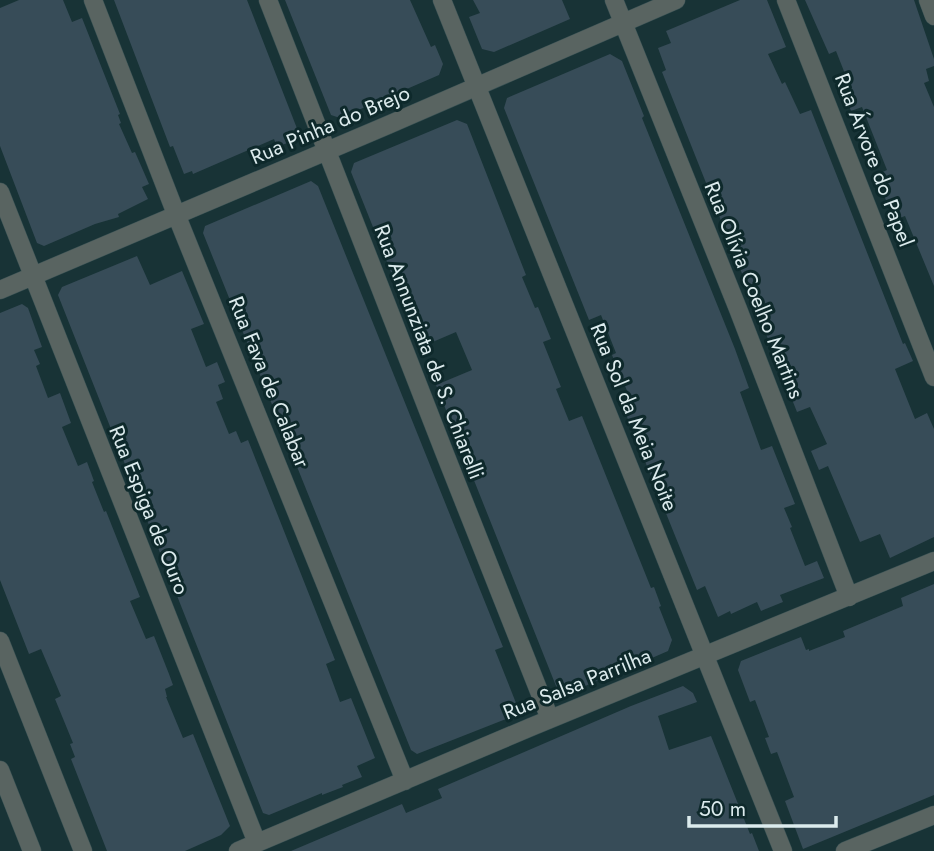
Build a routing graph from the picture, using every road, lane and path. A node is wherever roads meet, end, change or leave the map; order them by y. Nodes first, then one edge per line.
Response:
1 (93, 0) edge
2 (268, 0) edge
3 (442, 0) edge
4 (614, 0) edge
5 (676, 0) edge
6 (786, 0) edge
7 (929, 0) edge
8 (934, 16) edge
9 (623, 23) junction
10 (476, 87) junction
11 (326, 151) junction
12 (0, 192) edge
13 (176, 214) junction
14 (33, 276) junction
15 (0, 290) edge
16 (934, 377) edge
17 (934, 561) edge
18 (849, 597) junction
19 (0, 641) edge
20 (705, 656) junction
21 (550, 719) junction
22 (0, 770) edge
23 (405, 780) junction
24 (934, 815) edge
25 (257, 843) junction
26 (32, 851) edge
27 (83, 851) edge
28 (238, 851) edge
29 (783, 851) edge
30 (845, 851) edge

1 - 13 street, Rua Fava de Calabar
2 - 11 street, Rua Annunziata de S. Chiarelli
3 - 10 street, Rua Sol da Meia Noite
4 - 9 street, Rua Olívia Coelho Martins
5 - 9 street, Rua Pinha do Brejo
6 - 16 street, Rua Árvore do Papel
7 - 8 street
9 - 10 street, Rua Pinha do Brejo
9 - 18 street, Rua Olívia Coelho Martins
10 - 11 street, Rua Pinha do Brejo
10 - 20 street, Rua Sol da Meia Noite
11 - 13 street, Rua Pinha do Brejo
11 - 21 street, Rua Annunziata de S. Chiarelli
12 - 14 street, Rua Espiga de Ouro
13 - 14 street, Rua Pinha do Brejo
13 - 23 street, Rua Fava de Calabar
14 - 15 street, Rua Pinha do Brejo
14 - 25 street, Rua Espiga de Ouro
17 - 18 street, Rua Salsa Parrilha
18 - 20 street, Rua Salsa Parrilha
19 - 27 street
20 - 21 street, Rua Salsa Parrilha
20 - 29 street, Rua Sol da Meia Noite
21 - 23 street, Rua Salsa Parrilha
22 - 26 street
23 - 25 street, Rua Salsa Parrilha
24 - 30 street
25 - 28 street, Rua Salsa Parrilha

